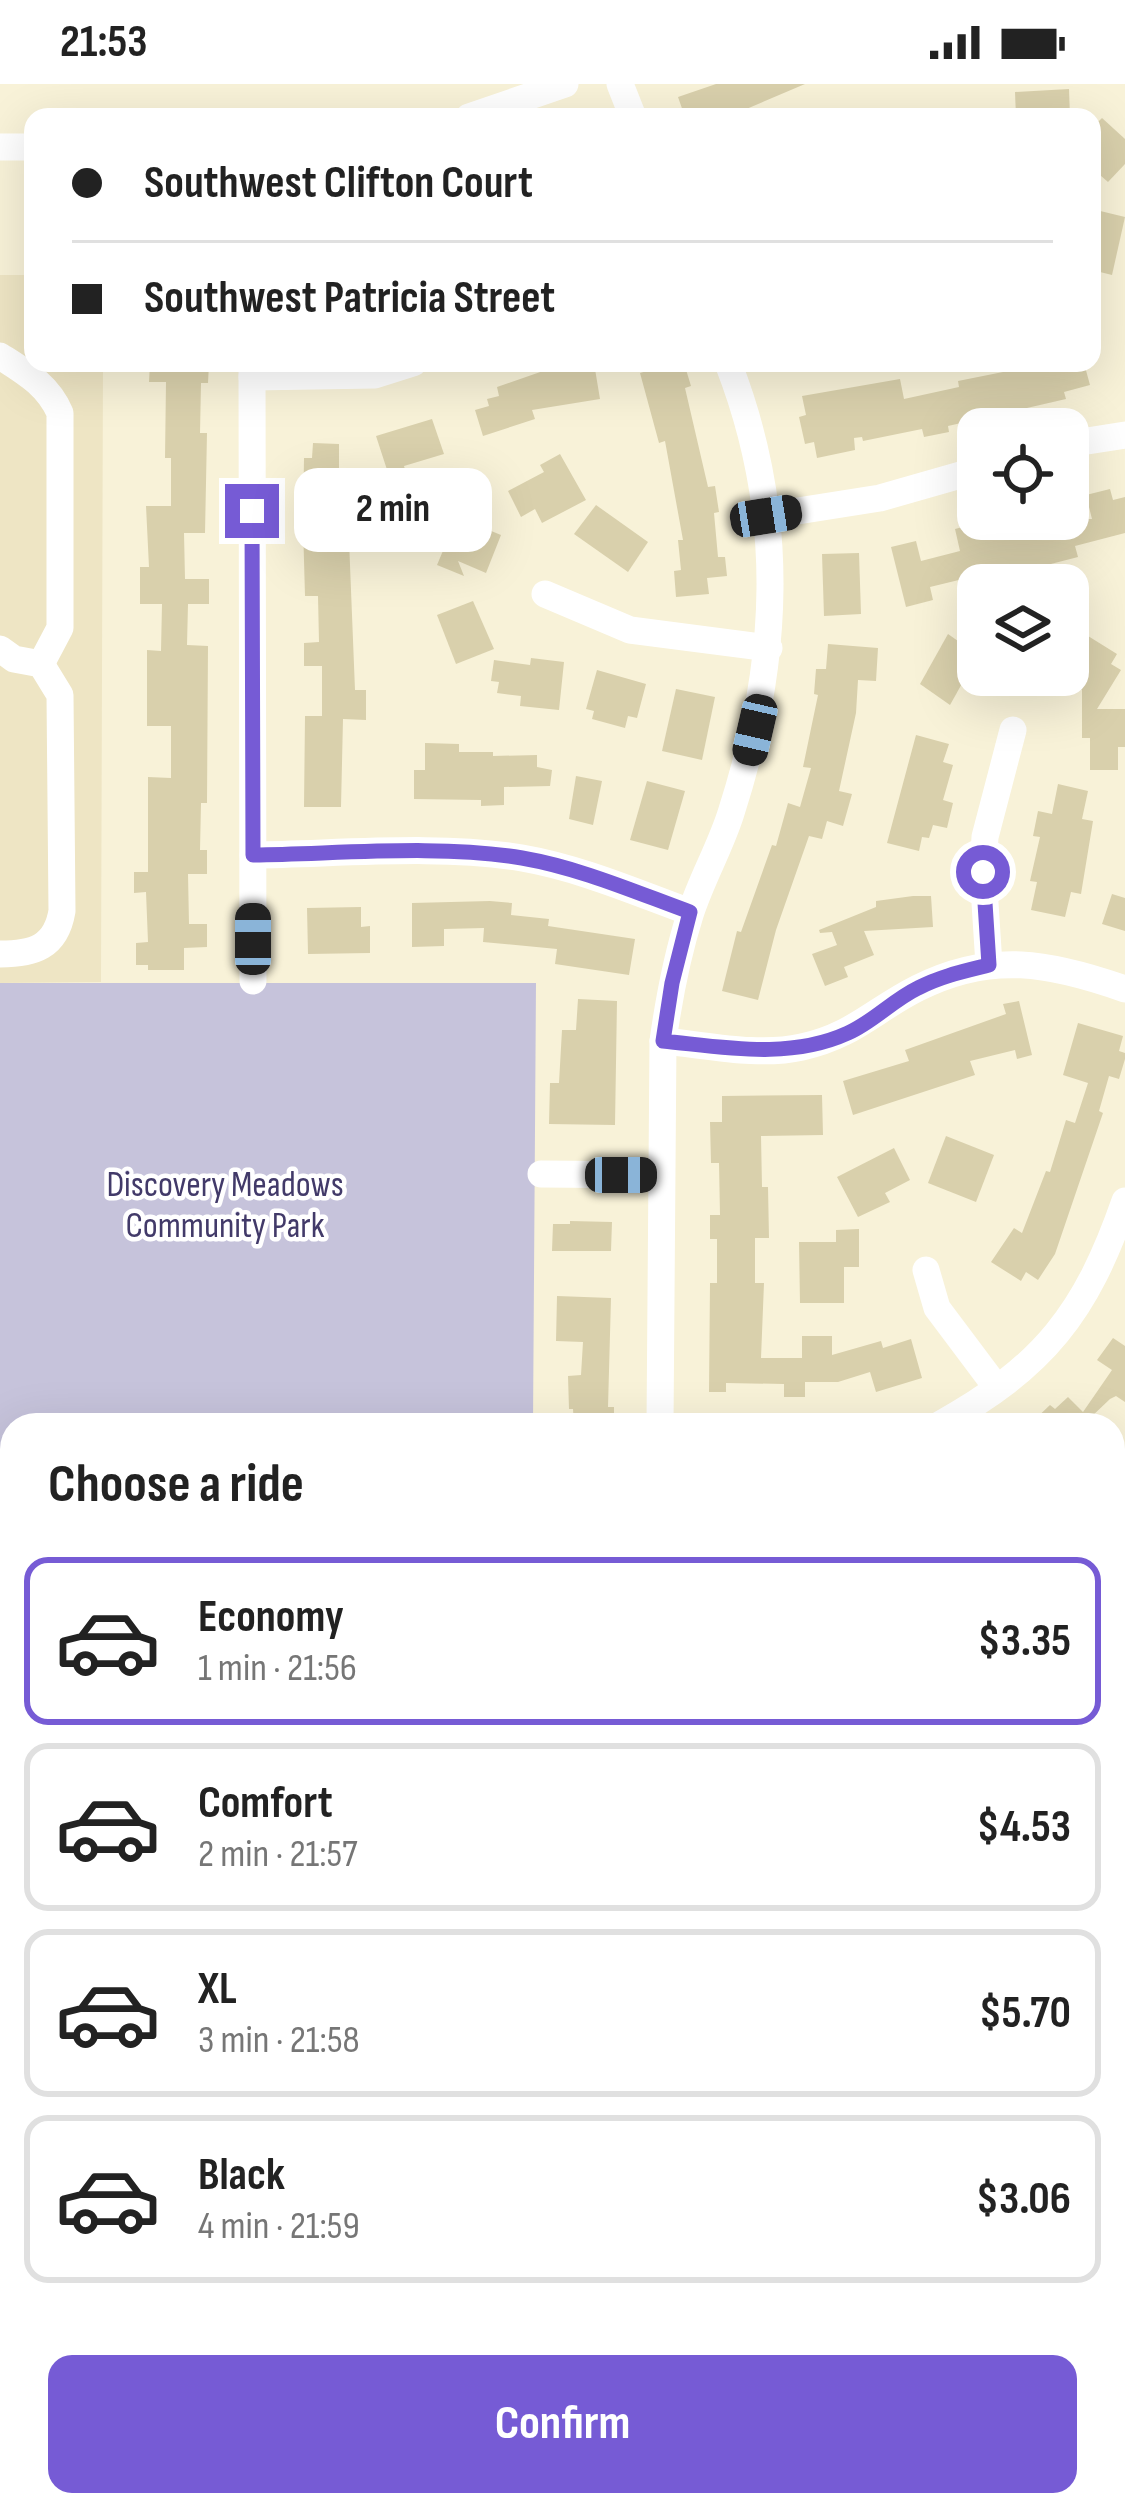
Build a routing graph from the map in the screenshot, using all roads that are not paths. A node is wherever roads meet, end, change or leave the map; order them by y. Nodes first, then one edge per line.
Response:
1 (565, 84) edge
2 (496, 108) edge
3 (24, 372) edge
4 (252, 372) edge
5 (301, 372) edge
6 (384, 372) edge
7 (731, 372) edge
8 (1125, 435) edge
9 (1089, 441) edge
10 (957, 476) edge
11 (766, 516) junction
12 (545, 594) dead end
13 (769, 648) junction
14 (0, 650) edge
15 (41, 664) junction
16 (1013, 730) dead end
17 (253, 855) junction
18 (690, 912) junction
19 (0, 953) edge
20 (989, 965) junction
21 (253, 981) dead end
22 (1125, 989) edge
23 (663, 1041) junction
24 (541, 1174) dead end
25 (661, 1175) junction
26 (1125, 1201) edge
27 (926, 1270) dead end
28 (998, 1388) junction
29 (660, 1413) edge
30 (958, 1413) edge

1 - 2 street
3 - 15 street
4 - 17 street
5 - 6 street
7 - 11 street
8 - 9 street
10 - 11 street
11 - 13 street
12 - 13 street
13 - 18 street
14 - 15 street
15 - 19 street
16 - 20 street
17 - 18 street
17 - 21 street
18 - 23 street
20 - 22 street
20 - 23 street
23 - 25 street
24 - 25 street
25 - 29 street
26 - 28 street
27 - 28 street
28 - 30 street

